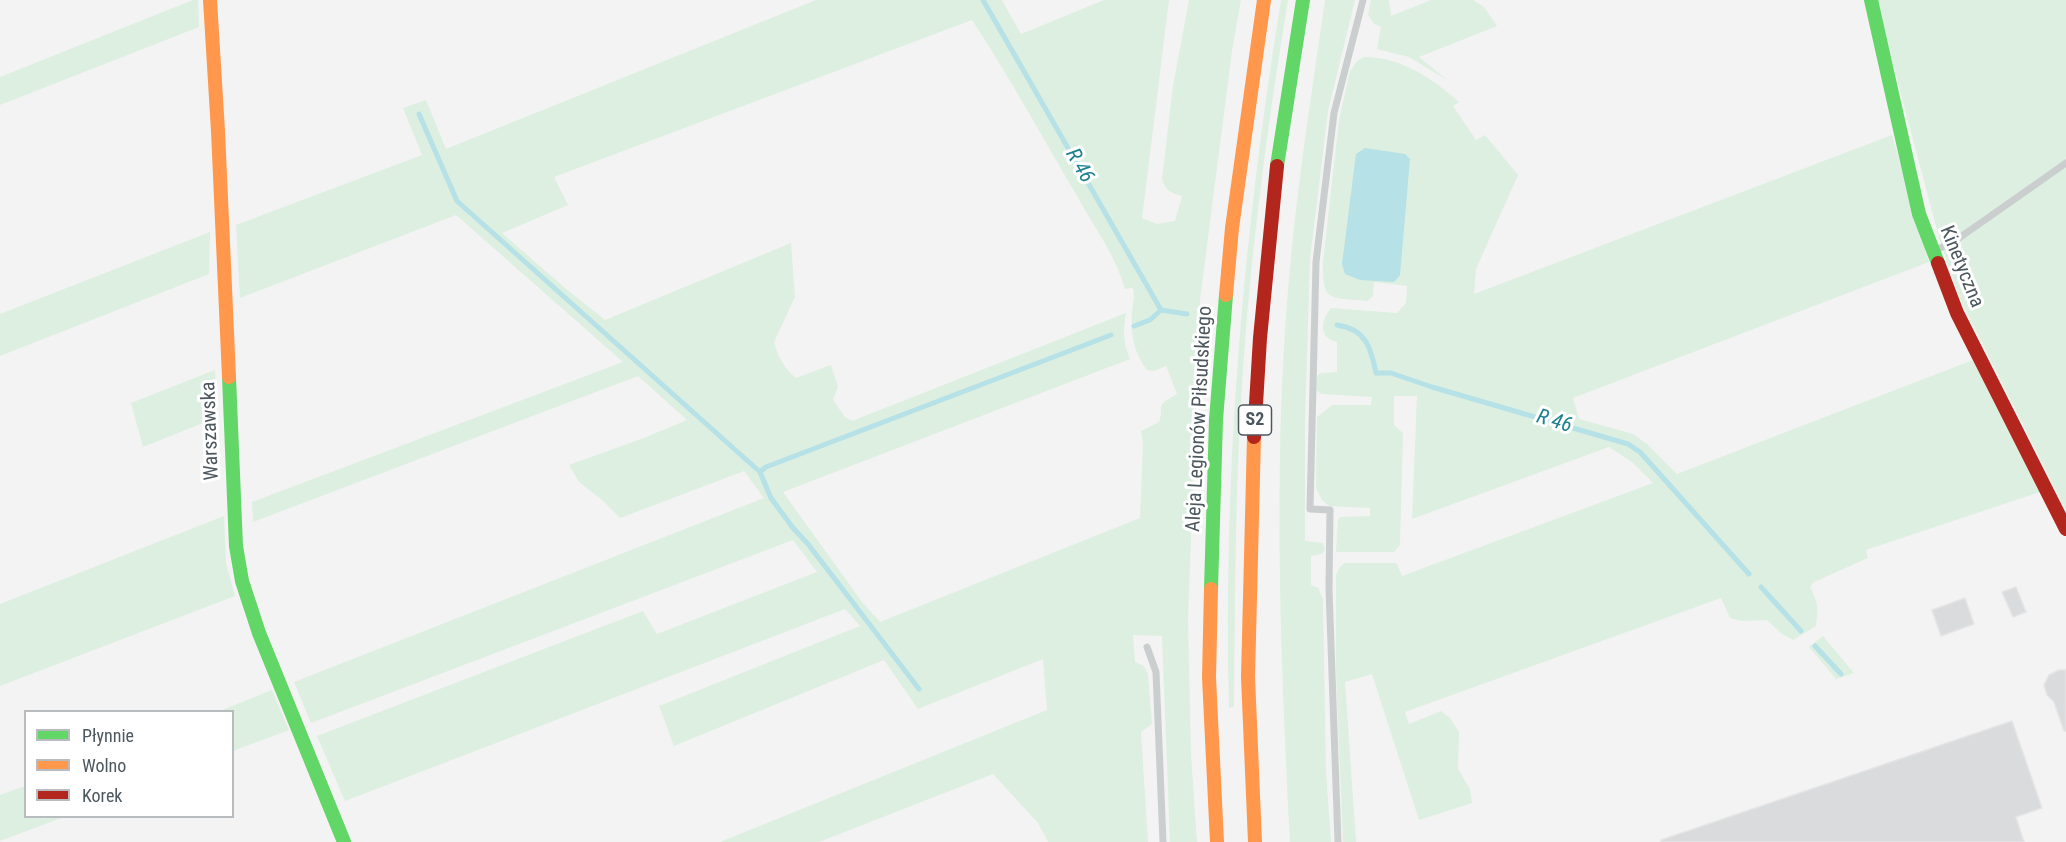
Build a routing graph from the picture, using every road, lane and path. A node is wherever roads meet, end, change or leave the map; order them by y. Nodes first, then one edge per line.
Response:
1 (210, 0) edge
2 (1264, 0) edge
3 (1303, 0) edge
4 (1363, 0) edge
5 (1871, 0) edge
6 (2066, 164) edge
7 (1933, 252) junction
8 (2066, 529) edge
9 (1147, 647) dead end
10 (344, 842) edge
11 (1163, 842) edge
12 (1217, 842) edge
13 (1255, 842) edge
14 (1338, 842) edge

1 - 10 main road, Warszawska
2 - 12 main road, Aleja Legionów Piłsudskiego / S2
3 - 13 main road, S2
4 - 14 lane
5 - 7 main road, Kinetyczna
6 - 7 lane
7 - 8 main road, Kinetyczna
9 - 11 lane

